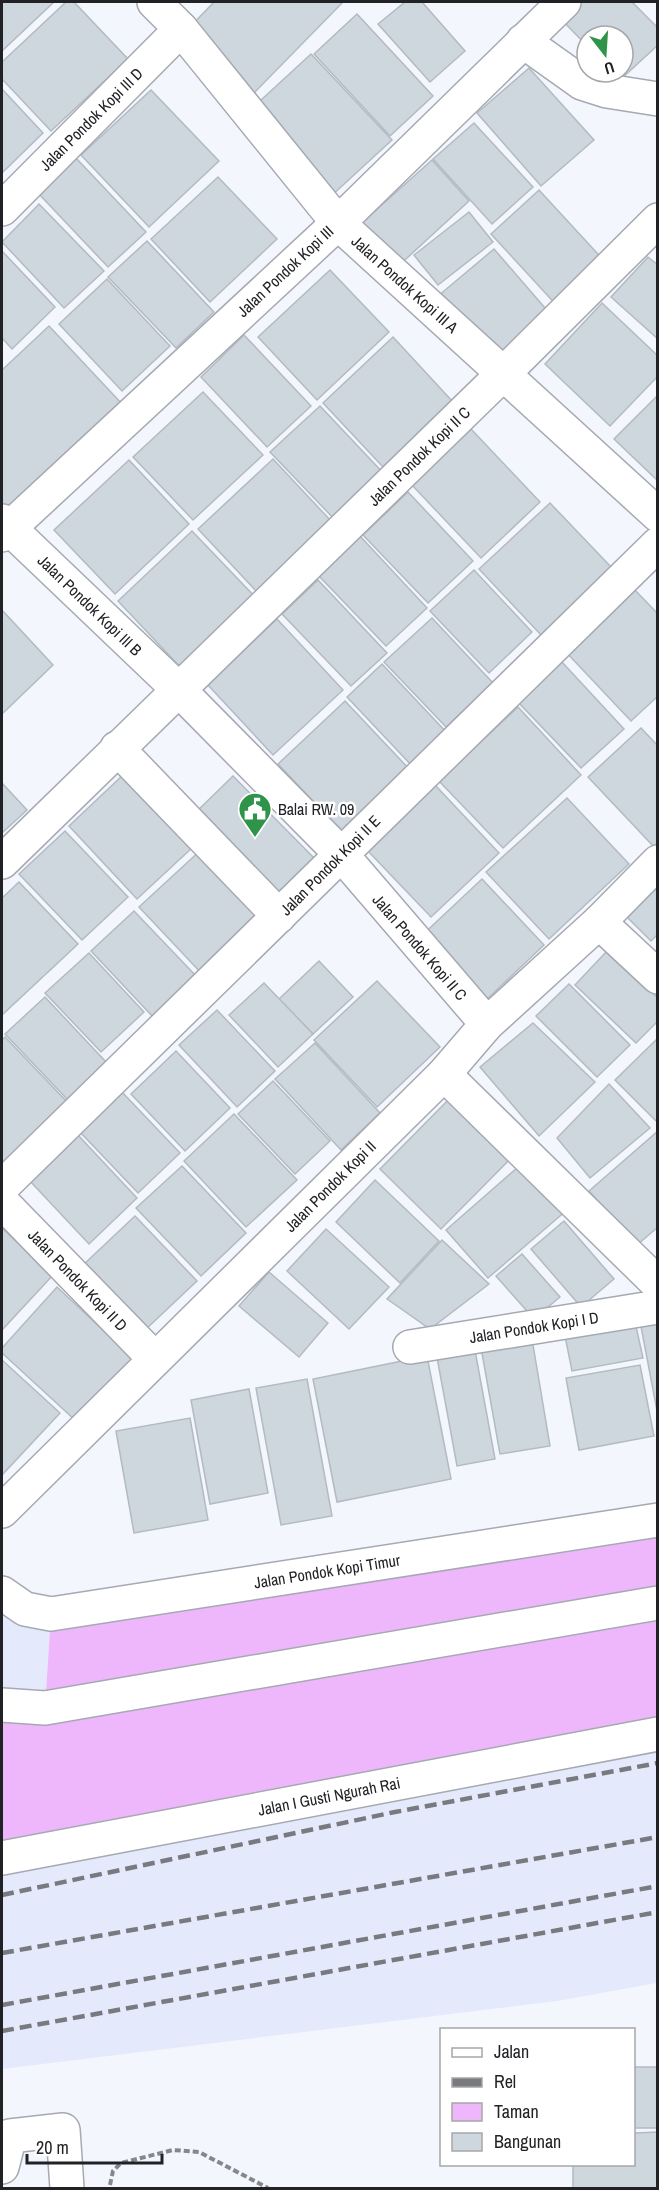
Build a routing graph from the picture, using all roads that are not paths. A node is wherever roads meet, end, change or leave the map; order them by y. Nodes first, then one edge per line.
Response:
1 (564, 2) edge
2 (167, 10) edge
3 (523, 41) junction
4 (657, 99) edge
5 (2, 209) edge
6 (657, 220) edge
7 (338, 223) junction
8 (503, 374) junction
9 (657, 515) edge
10 (4, 528) edge
11 (657, 543) edge
12 (178, 689) junction
13 (117, 748) junction
14 (341, 854) junction
15 (2, 862) edge
16 (657, 862) edge
17 (279, 916) junction
18 (599, 922) junction
19 (657, 978) edge
20 (487, 1024) junction
21 (444, 1074) junction
22 (2, 1187) edge
23 (2, 1202) edge
24 (657, 1284) edge
25 (657, 1307) edge
26 (410, 1347) dead end
27 (155, 1359) junction
28 (2, 1511) edge
29 (657, 1520) edge
30 (2, 1593) edge
31 (657, 1603) edge
32 (2, 1705) edge
33 (657, 1734) edge
34 (2, 1858) edge
35 (2, 2167) edge
36 (67, 2188) edge

1 - 3 street, Jalan Pondok Kopi III
2 - 5 street, Jalan Pondok Kopi III D
2 - 7 street, Jalan Pondok Kopi III A
3 - 4 street
3 - 7 street, Jalan Pondok Kopi III
6 - 8 street, Jalan Pondok Kopi II C
7 - 8 street, Jalan Pondok Kopi III A
7 - 10 street, Jalan Pondok Kopi III
8 - 9 street, Jalan Pondok Kopi III A
8 - 12 street, Jalan Pondok Kopi II C
10 - 12 street, Jalan Pondok Kopi III B
11 - 14 street, Jalan Pondok Kopi II E
12 - 13 street, Jalan Pondok Kopi II C
12 - 14 street, Jalan Pondok Kopi II C
13 - 15 street, Jalan Pondok Kopi II C
13 - 17 street
14 - 17 street, Jalan Pondok Kopi II E
14 - 20 street, Jalan Pondok Kopi II C
16 - 18 street, Jalan Pondok Kopi II
17 - 22 street, Jalan Pondok Kopi II E
18 - 19 street
18 - 20 street, Jalan Pondok Kopi II
20 - 21 street, Jalan Pondok Kopi II
21 - 24 street
21 - 27 street, Jalan Pondok Kopi II
23 - 27 street, Jalan Pondok Kopi II D
25 - 26 street, Jalan Pondok Kopi I D
27 - 28 street, Jalan Pondok Kopi II
29 - 30 street, Jalan Pondok Kopi Timur
31 - 32 street
33 - 34 street, Jalan I Gusti Ngurah Rai
35 - 36 street

